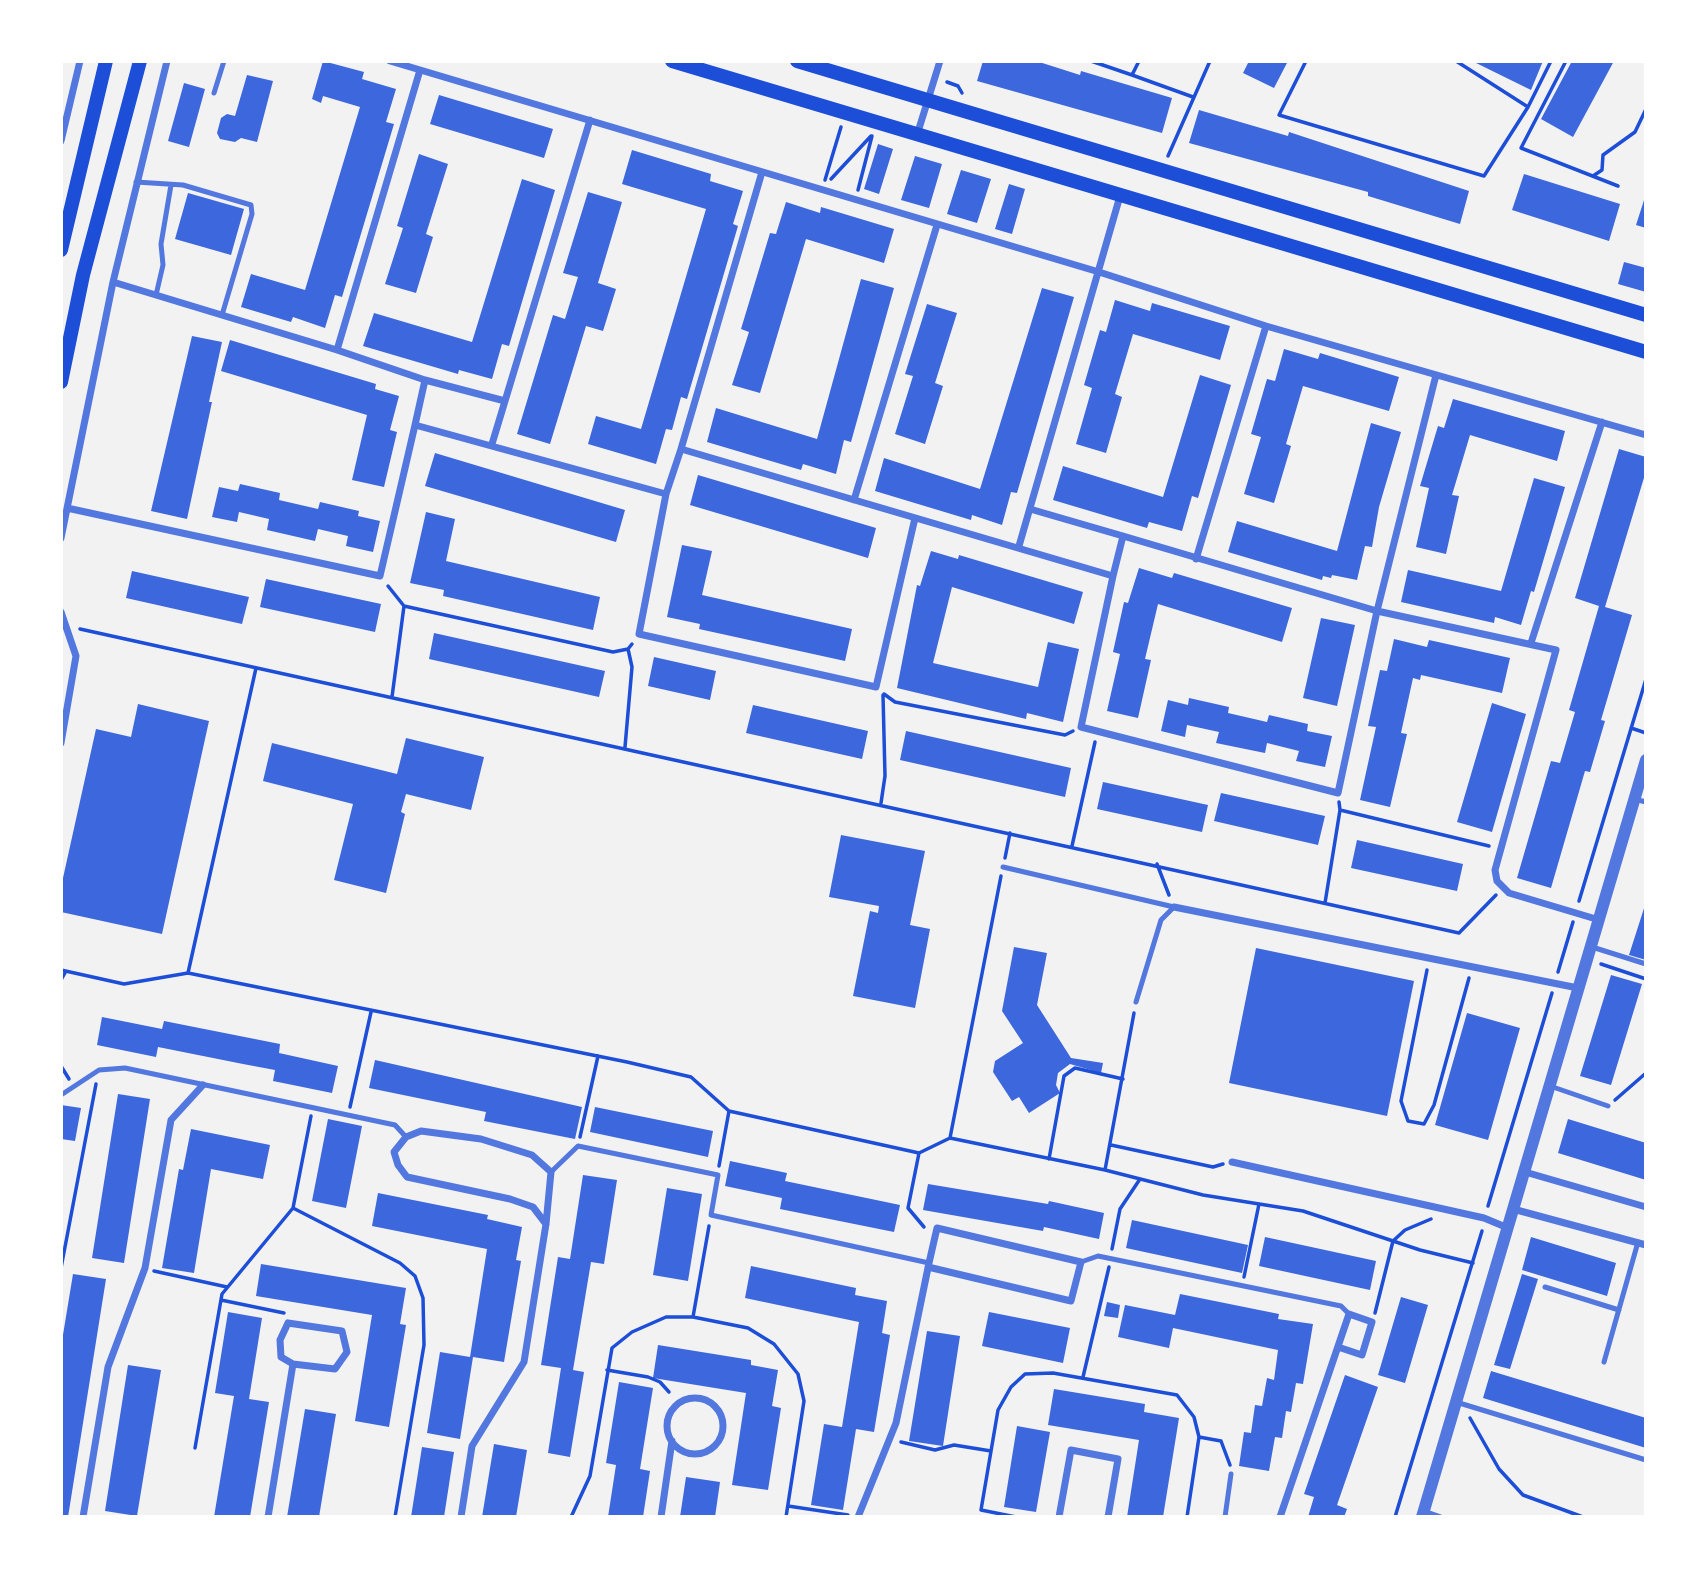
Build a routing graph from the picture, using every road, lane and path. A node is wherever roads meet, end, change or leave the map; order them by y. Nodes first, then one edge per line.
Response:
1 (80, 61) edge
2 (106, 61) edge
3 (140, 61) edge
4 (167, 61) edge
5 (224, 61) edge
6 (390, 61) edge
7 (672, 61) edge
8 (797, 61) edge
9 (940, 61) edge
10 (1091, 61) edge
11 (1139, 61) edge
12 (1210, 61) edge
13 (1306, 61) edge
14 (1456, 61) edge
15 (1551, 61) edge
16 (1566, 61) edge
17 (420, 70) junction
18 (1132, 75) junction
19 (214, 93) dead end
20 (1194, 97) junction
21 (928, 100) junction
22 (1528, 107) junction
23 (1646, 109) edge
24 (590, 120) junction
25 (841, 125) dead end
26 (917, 136) junction
27 (61, 141) edge
28 (762, 172) junction
29 (1174, 174) junction
30 (1593, 176) junction
31 (136, 182) junction
32 (171, 184) junction
33 (1618, 186) dead end
34 (822, 190) junction
35 (1120, 196) junction
36 (855, 200) junction
37 (937, 225) junction
38 (61, 250) edge
39 (1099, 272) junction
40 (113, 282) junction
41 (156, 295) junction
42 (222, 315) junction
43 (1646, 315) edge
44 (1266, 326) junction
45 (337, 350) junction
46 (1646, 352) edge
47 (1436, 375) junction
48 (425, 380) junction
49 (61, 382) edge
50 (505, 401) junction
51 (1602, 422) junction
52 (415, 425) junction
53 (1646, 435) edge
54 (492, 444) junction
55 (681, 449) junction
56 (666, 494) junction
57 (854, 500) junction
58 (67, 508) junction
59 (1030, 509) junction
60 (915, 519) junction
61 (1123, 537) junction
62 (61, 538) edge
63 (1018, 547) junction
64 (1196, 559) junction
65 (380, 576) junction
66 (1113, 576) junction
67 (404, 606) junction
68 (1377, 611) junction
69 (61, 612) edge
70 (68, 631) junction
71 (639, 634) junction
72 (1531, 643) junction
73 (628, 649) junction
74 (256, 667) junction
75 (1646, 679) edge
76 (876, 687) junction
77 (883, 693) junction
78 (392, 697) junction
79 (1081, 727) junction
80 (1631, 728) junction
81 (1098, 731) junction
82 (1646, 733) edge
83 (61, 743) edge
84 (625, 747) junction
85 (1646, 760) edge
86 (1338, 793) junction
87 (1640, 800) edge
88 (880, 804) junction
89 (1340, 810) junction
90 (1010, 833) junction
91 (1072, 846) junction
92 (1501, 849) junction
93 (1157, 864) junction
94 (1003, 867) junction
95 (1502, 888) junction
96 (1325, 903) junction
97 (1174, 907) junction
98 (1575, 914) junction
99 (1596, 919) junction
100 (1588, 953) junction
101 (1430, 958) junction
102 (1646, 964) edge
103 (1472, 967) junction
104 (64, 970) edge
105 (188, 973) junction
106 (1646, 979) edge
107 (61, 980) edge
108 (1555, 983) junction
109 (1578, 988) junction
110 (1136, 1002) joint
111 (371, 1012) junction
112 (598, 1056) junction
113 (99, 1070) junction
114 (1646, 1073) edge
115 (1122, 1079) junction
116 (203, 1085) junction
117 (1550, 1086) junction
118 (61, 1095) edge
119 (1608, 1106) joint
120 (312, 1109) junction
121 (729, 1111) junction
122 (348, 1115) junction
123 (406, 1137) junction
124 (950, 1138) junction
125 (1110, 1145) junction
126 (578, 1146) junction
127 (919, 1153) junction
128 (1049, 1159) junction
129 (1232, 1162) joint
130 (1105, 1170) junction
131 (551, 1172) junction
132 (1525, 1172) junction
133 (718, 1175) junction
134 (1140, 1179) junction
135 (1259, 1204) junction
136 (1646, 1207) edge
137 (293, 1208) junction
138 (1513, 1209) junction
139 (711, 1214) junction
140 (1484, 1218) junction
141 (1444, 1222) dead end
142 (546, 1224) junction
143 (1470, 1228) dead end
144 (1508, 1228) junction
145 (1482, 1231) junction
146 (934, 1240) junction
147 (1393, 1241) junction
148 (1642, 1244) edge
149 (1110, 1259) junction
150 (1081, 1262) junction
151 (1473, 1263) junction
152 (928, 1265) junction
153 (61, 1268) edge
154 (153, 1270) dead end
155 (1242, 1286) junction
156 (227, 1287) junction
157 (1545, 1287) dead end
158 (221, 1300) junction
159 (1619, 1310) junction
160 (284, 1313) dead end
161 (1349, 1314) junction
162 (693, 1317) junction
163 (1372, 1322) junction
164 (1338, 1348) junction
165 (1604, 1363) dead end
166 (293, 1364) junction
167 (607, 1370) junction
168 (1083, 1377) junction
169 (669, 1392) dead end
170 (1456, 1405) junction
171 (891, 1434) junction
172 (1199, 1437) junction
173 (672, 1441) junction
174 (195, 1448) dead end
175 (991, 1451) junction
176 (1646, 1460) edge
177 (1231, 1474) joint
178 (788, 1506) junction
179 (981, 1510) junction
180 (1423, 1514) edge
181 (1059, 1516) edge
182 (83, 1517) edge
183 (268, 1517) edge
184 (395, 1517) edge
185 (461, 1517) edge
186 (571, 1517) edge
187 (661, 1517) edge
188 (786, 1517) edge
189 (858, 1517) edge
190 (979, 1517) edge
191 (1016, 1517) edge
192 (1070, 1517) edge
193 (1108, 1517) edge
194 (1187, 1517) edge
195 (1225, 1517) edge
196 (1280, 1517) edge
197 (1395, 1517) edge
198 (1441, 1517) edge
199 (1583, 1517) edge

1 - 27 street
2 - 38 main road
3 - 49 main road
4 - 31 street
5 - 19 lane
6 - 17 street
7 - 26 main road
8 - 21 main road
9 - 21 street
10 - 18 path
11 - 18 path
12 - 20 path
13 - 22 path
14 - 22 path
15 - 22 path
16 - 30 path
17 - 24 street
17 - 45 street
18 - 20 path
20 - 29 path
21 - 26 street
21 - 29 main road
23 - 30 path
24 - 28 street
24 - 50 street
25 - 34 path
26 - 35 main road
28 - 34 street
28 - 55 street
29 - 43 main road
30 - 33 path
31 - 32 lane
31 - 40 street
32 - 41 lane
32 - 42 lane
34 - 36 street
34 - 36 path
35 - 39 street
35 - 46 main road
36 - 37 street
37 - 39 street
37 - 57 street
39 - 44 street
39 - 59 street
40 - 41 street
40 - 58 street
41 - 42 street
42 - 45 street
44 - 47 street
44 - 64 street
45 - 48 street
47 - 51 street
47 - 68 street
48 - 50 street
48 - 52 street
50 - 54 street
51 - 53 street
51 - 72 street
52 - 54 street
52 - 65 street
54 - 56 street
55 - 56 street
55 - 57 street
56 - 71 street
57 - 60 street
58 - 62 street
58 - 65 street
59 - 61 street
59 - 63 street
60 - 63 street
60 - 76 street
61 - 64 street
61 - 66 street
63 - 66 street
64 - 68 street
65 - 67 path
66 - 79 street
67 - 73 path
67 - 78 path
68 - 72 street
68 - 86 street
69 - 70 street
70 - 74 path
70 - 83 street
71 - 73 path
71 - 76 street
72 - 92 street
73 - 84 path
74 - 78 path
74 - 105 path
75 - 80 path
76 - 77 path
77 - 79 path
77 - 88 path
78 - 84 path
79 - 81 street
80 - 82 path
80 - 98 path
81 - 86 street
81 - 91 path
84 - 88 path
85 - 87 street
86 - 89 path
87 - 99 street
88 - 90 path
89 - 92 path
89 - 96 path
90 - 91 path
90 - 94 path
91 - 93 path
92 - 95 street
93 - 96 path
93 - 97 path
94 - 97 lane
94 - 124 path
95 - 96 path
95 - 98 street
97 - 101 street
97 - 110 lane
98 - 99 street
98 - 108 path
99 - 100 street
100 - 102 lane
100 - 106 path
100 - 109 street
101 - 103 street
101 - 103 path
103 - 108 street
104 - 105 path
104 - 107 path
105 - 111 path
108 - 109 street
108 - 140 path
109 - 117 street
110 - 115 path
111 - 112 path
111 - 122 path
112 - 121 path
112 - 126 path
113 - 116 lane
113 - 118 lane
113 - 153 path
114 - 119 path
115 - 125 path
115 - 128 path
116 - 120 lane
116 - 182 street
117 - 119 lane
117 - 132 street
120 - 122 lane
120 - 137 path
121 - 127 path
121 - 133 path
122 - 123 lane
123 - 131 street
123 - 142 street
124 - 127 path
124 - 128 path
125 - 129 path
125 - 130 path
126 - 131 lane
126 - 133 lane
127 - 146 path
128 - 130 path
129 - 140 street
130 - 134 path
131 - 142 street
132 - 136 street
132 - 138 street
133 - 139 lane
134 - 135 path
134 - 149 path
135 - 147 path
135 - 155 path
137 - 156 path
137 - 184 path
138 - 144 street
138 - 148 street
139 - 152 lane
139 - 162 path
140 - 144 street
140 - 145 path
141 - 147 path
142 - 185 street
143 - 145 path
144 - 170 street
145 - 151 path
146 - 150 street
146 - 152 street
147 - 151 path
147 - 163 path
148 - 159 lane
149 - 150 lane
149 - 155 lane
149 - 168 path
150 - 152 street
151 - 197 path
152 - 171 street
154 - 156 path
155 - 161 lane
156 - 158 path
157 - 159 lane
158 - 160 path
158 - 174 path
159 - 165 lane
161 - 163 street
161 - 164 street
162 - 167 path
162 - 178 path
163 - 164 street
164 - 196 street
166 - 166 street
166 - 183 street
167 - 169 path
167 - 186 path
168 - 172 path
168 - 175 path
170 - 176 lane
170 - 180 street
170 - 199 path
171 - 175 path
171 - 189 street
172 - 177 path
172 - 194 path
173 - 173 street
173 - 187 street
175 - 179 path
177 - 195 lane
178 - 188 path
178 - 189 path
179 - 190 path
179 - 191 path
180 - 198 lane
181 - 192 street
181 - 193 street

